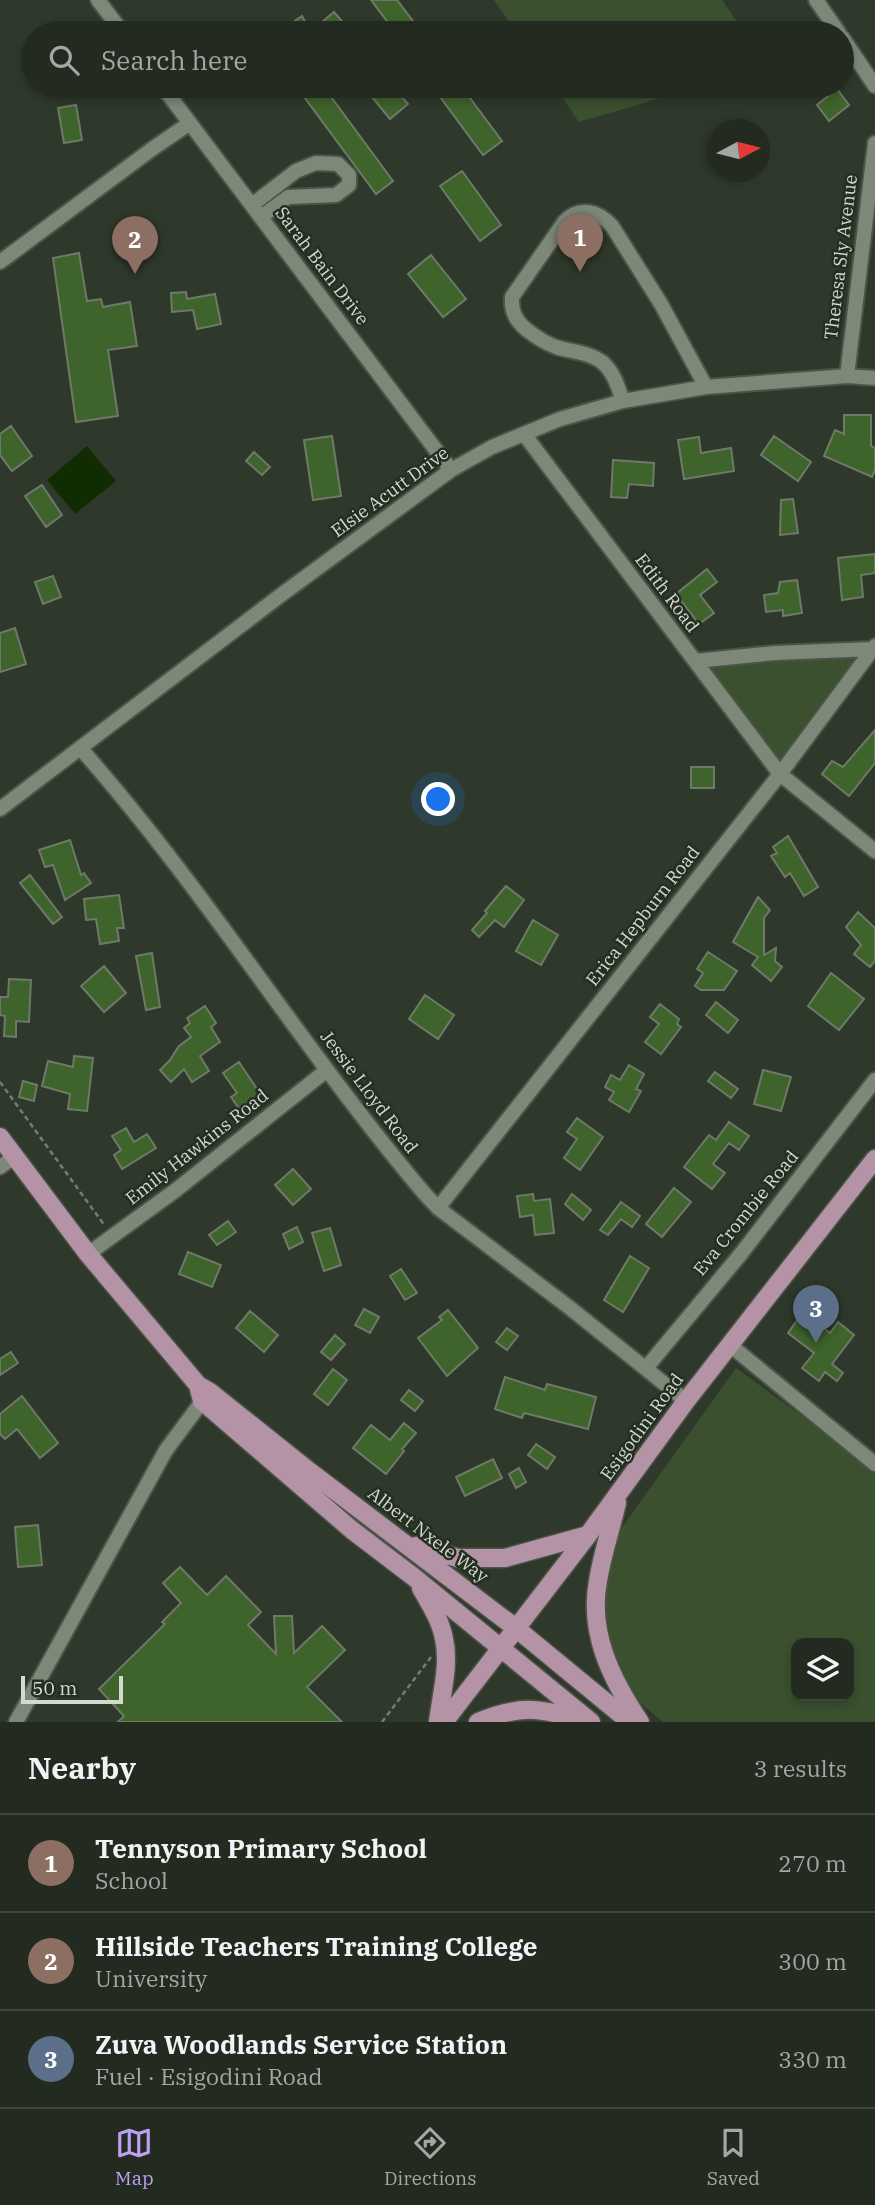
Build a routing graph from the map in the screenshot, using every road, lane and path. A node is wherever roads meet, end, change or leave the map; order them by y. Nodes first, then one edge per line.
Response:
1 (98, 0) edge
2 (816, 0) edge
3 (114, 21) edge
4 (831, 21) edge
5 (854, 54) edge
6 (875, 86) edge
7 (172, 98) edge
8 (191, 123) junction
9 (875, 143) edge
10 (256, 211) junction
11 (0, 262) edge
12 (847, 376) junction
13 (875, 378) edge
14 (706, 387) junction
15 (623, 401) junction
16 (524, 434) junction
17 (451, 470) junction
18 (874, 648) edge
19 (695, 661) junction
20 (81, 749) junction
21 (780, 774) junction
22 (0, 809) edge
23 (875, 851) edge
24 (327, 1070) junction
25 (875, 1080) edge
26 (0, 1082) edge
27 (0, 1137) edge
28 (875, 1159) edge
29 (7, 1162) edge
30 (438, 1208) junction
31 (112, 1236) junction
32 (88, 1254) junction
33 (730, 1345) junction
34 (646, 1368) junction
35 (203, 1392) junction
36 (685, 1401) junction
37 (875, 1464) edge
38 (620, 1492) junction
39 (588, 1535) junction
40 (406, 1544) junction
41 (415, 1578) junction
42 (517, 1629) junction
43 (445, 1649) junction
44 (500, 1650) junction
45 (16, 1722) edge
46 (382, 1722) edge
47 (438, 1722) edge
48 (444, 1722) edge
49 (478, 1722) edge
50 (589, 1722) edge
51 (630, 1722) edge
52 (640, 1722) edge

1 - 3 street
2 - 4 street
5 - 6 street
7 - 8 street, Sarah Bain Drive
8 - 10 street, Sarah Bain Drive
8 - 11 street
9 - 12 street, Theresa Sly Avenue
10 - 10 street
10 - 17 street, Sarah Bain Drive
12 - 13 street, Elsie Acutt Drive
12 - 14 street, Elsie Acutt Drive
14 - 15 street, Elsie Acutt Drive
14 - 15 street
15 - 16 street, Elsie Acutt Drive
16 - 17 street, Elsie Acutt Drive
16 - 19 street, Edith Road
17 - 20 street, Elsie Acutt Drive
18 - 19 street
18 - 21 street, Erica Hepburn Road
19 - 21 street, Edith Road
20 - 22 street, Elsie Acutt Drive
20 - 24 street, Jessie Lloyd Road
21 - 23 street, Edith Road
21 - 30 street, Erica Hepburn Road
24 - 30 street, Jessie Lloyd Road
24 - 31 street, Emily Hawkins Road
25 - 34 street, Eva Crombie Road
26 - 31 path
27 - 29 main road, Albert Nxele Way
28 - 33 main road, Esigodini Road
29 - 32 main road, Albert Nxele Way
30 - 34 street, Jessie Lloyd Road
31 - 32 street, Emily Hawkins Road
32 - 35 main road, Albert Nxele Way
33 - 36 main road, Esigodini Road
33 - 37 street
34 - 36 street, Jessie Lloyd Road
35 - 40 main road, Albert Nxele Way
35 - 41 main road, Albert Nxele Way
35 - 45 street
36 - 38 main road, Esigodini Road
38 - 39 main road, Esigodini Road
38 - 52 main road
39 - 40 main road
39 - 42 main road, Esigodini Road
40 - 42 main road, Albert Nxele Way
41 - 43 main road
41 - 44 main road, Albert Nxele Way
42 - 44 main road, Esigodini Road
42 - 51 main road, Albert Nxele Way
43 - 46 path
43 - 47 main road
44 - 48 main road, Esigodini Road
44 - 50 main road, Albert Nxele Way
49 - 50 main road

